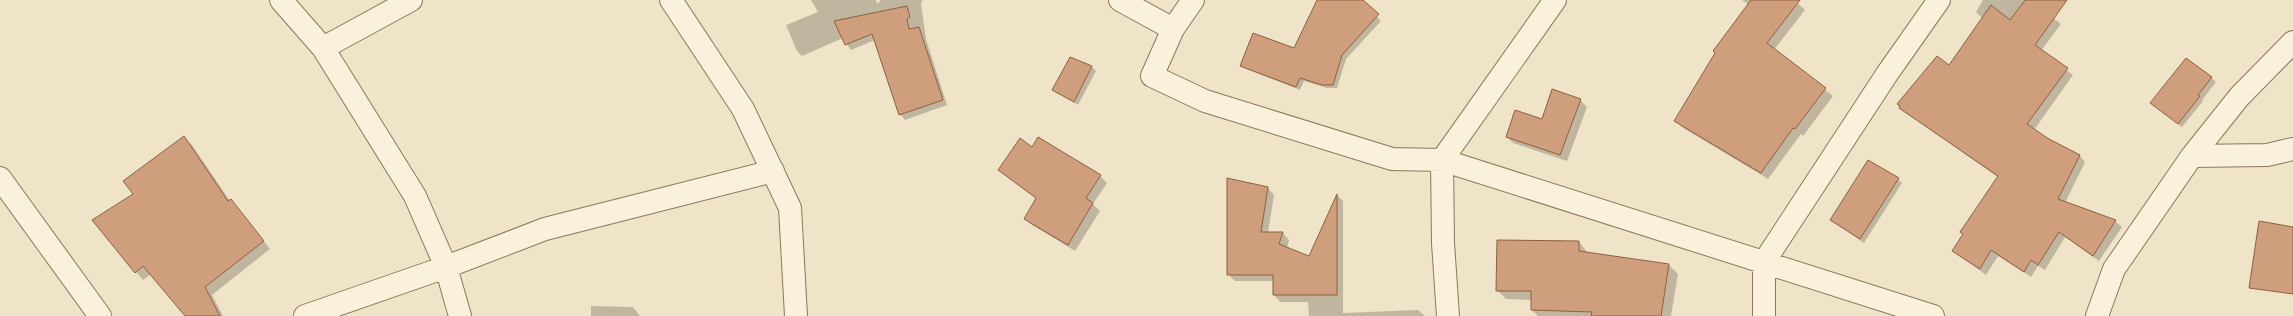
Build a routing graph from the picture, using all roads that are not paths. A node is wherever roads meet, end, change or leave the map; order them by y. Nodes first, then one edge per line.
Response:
1 (281, 0) edge
2 (411, 0) edge
3 (671, 0) edge
4 (1120, 0) edge
5 (1193, 0) edge
6 (1555, 0) edge
7 (1939, 0) edge
8 (1173, 29) junction
9 (2293, 42) edge
10 (323, 48) junction
11 (2293, 149) edge
12 (2192, 156) junction
13 (1442, 160) junction
14 (773, 171) junction
15 (0, 178) edge
16 (1764, 262) junction
17 (446, 267) junction
18 (100, 316) edge
19 (305, 316) edge
20 (460, 316) edge
21 (796, 316) edge
22 (1448, 316) edge
23 (1764, 316) edge
24 (1933, 316) edge
25 (2097, 316) edge

1 - 10 street
2 - 10 street
3 - 14 street
4 - 8 street
5 - 8 street
6 - 13 street
7 - 16 street
8 - 13 street
9 - 12 street
10 - 17 street
11 - 12 street
12 - 25 street
13 - 16 street
13 - 22 street
14 - 17 street
14 - 21 street
15 - 18 street
16 - 23 street
16 - 24 street
17 - 19 street
17 - 20 street

